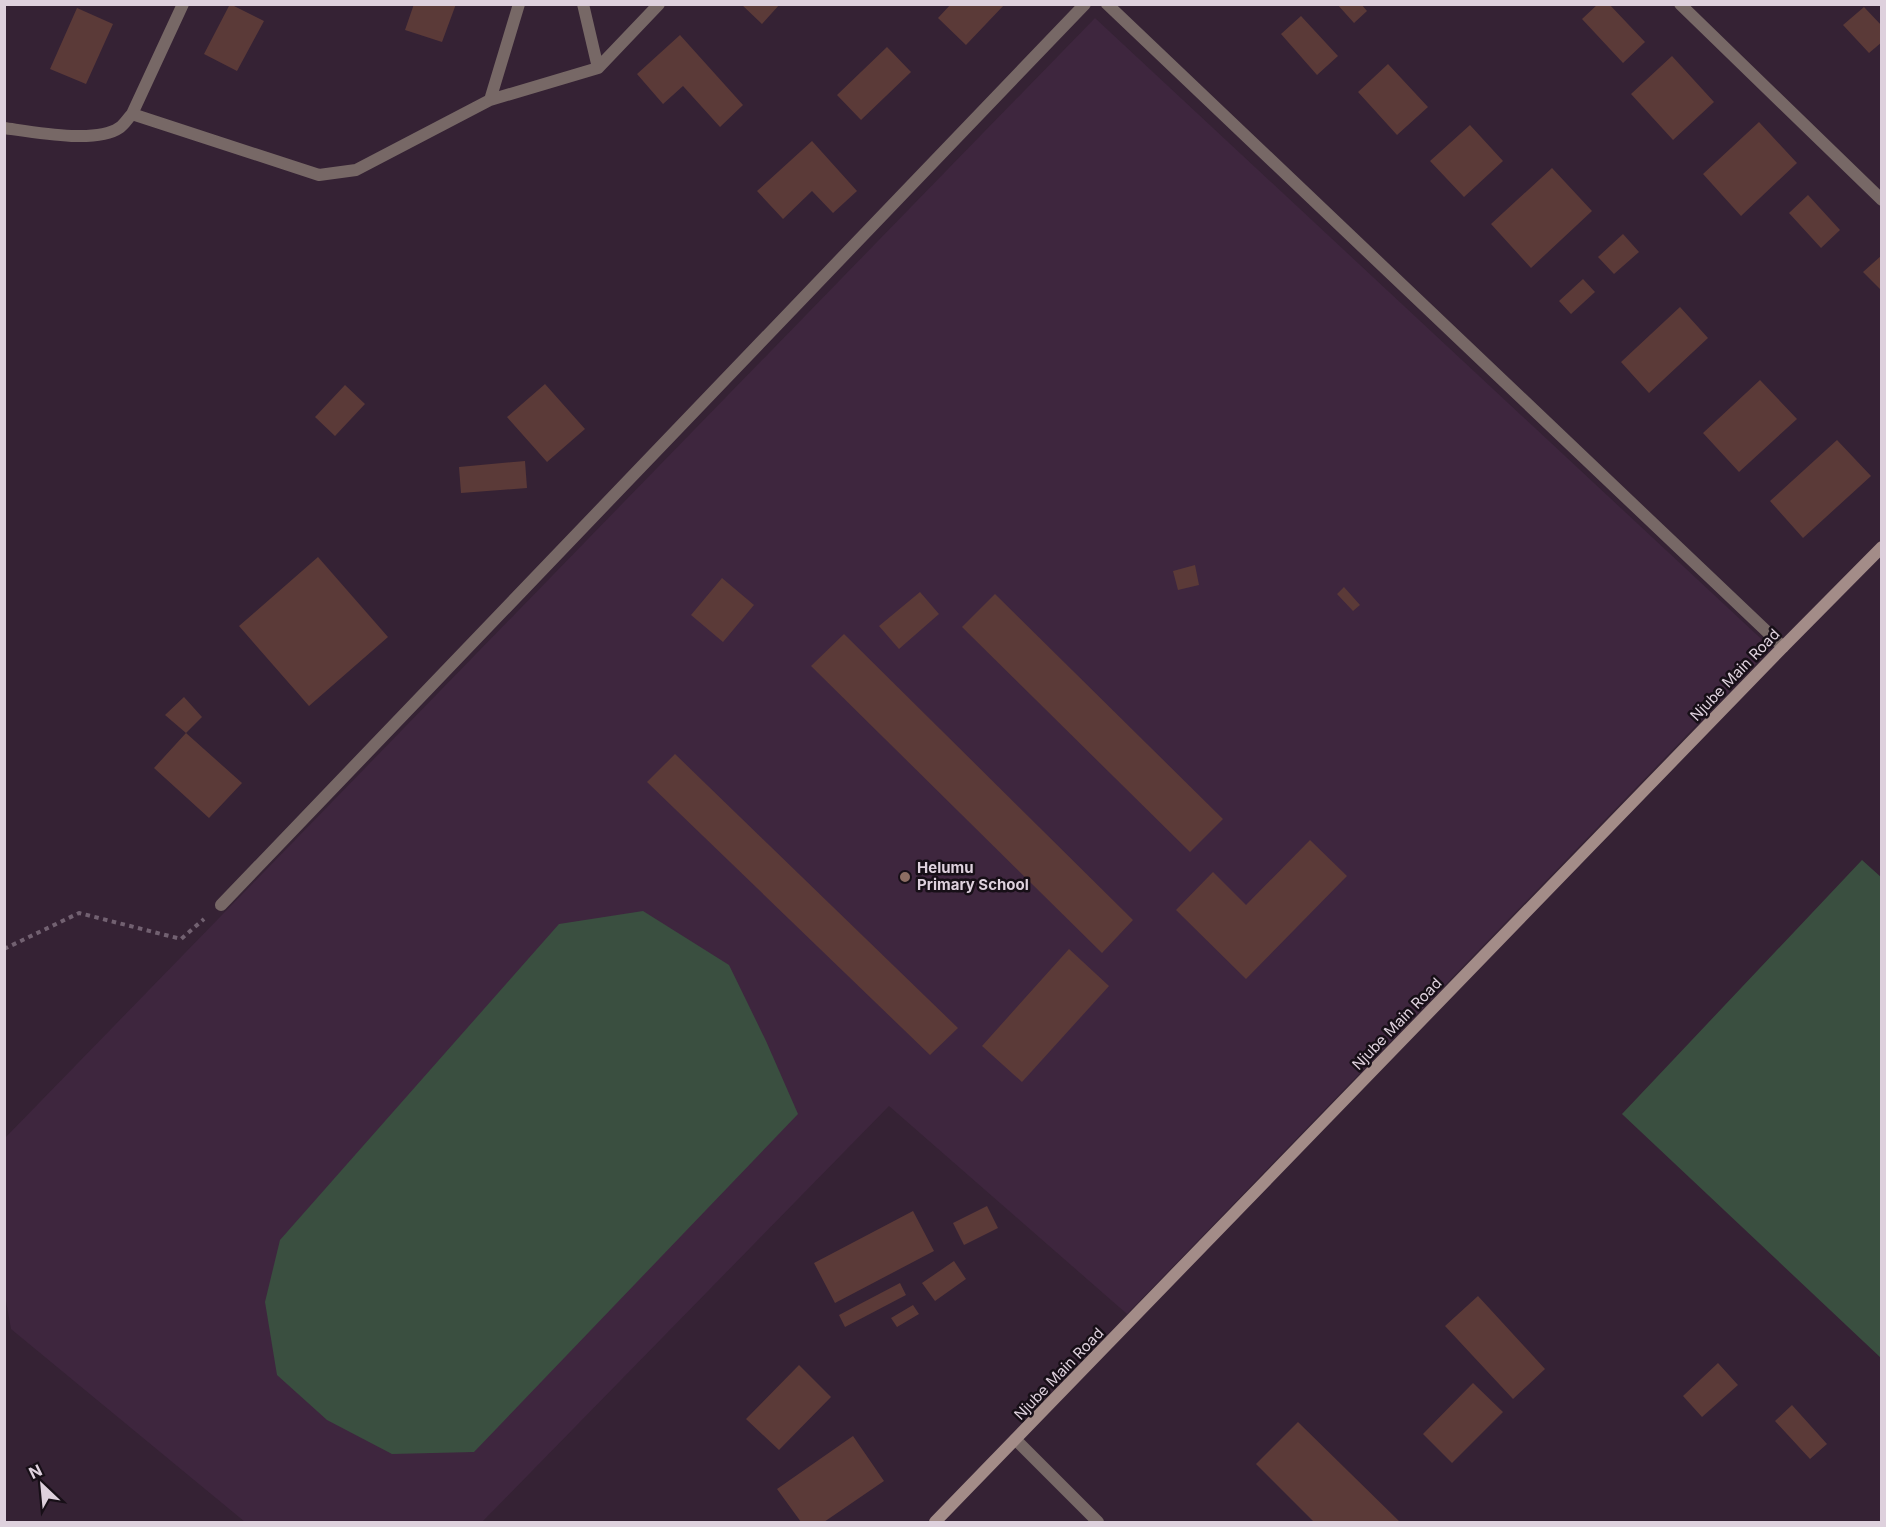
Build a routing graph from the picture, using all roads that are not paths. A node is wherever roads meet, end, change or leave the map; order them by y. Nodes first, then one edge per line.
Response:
1 (183, 4) edge
2 (519, 4) edge
3 (583, 4) edge
4 (659, 4) edge
5 (1085, 4) edge
6 (1107, 4) edge
7 (1680, 4) edge
8 (598, 68) junction
9 (490, 100) junction
10 (132, 114) junction
11 (4, 128) edge
12 (1881, 200) edge
13 (1881, 547) edge
14 (1783, 647) junction
15 (221, 905) road end
16 (1016, 1440) junction
17 (935, 1522) edge
18 (1098, 1522) edge

1 - 10 street
2 - 9 street
3 - 8 street
4 - 8 street
5 - 15 street
6 - 14 street
7 - 12 street
8 - 9 street
9 - 10 street
10 - 11 street
13 - 14 street, Njube Main Road
14 - 16 street, Njube Main Road
16 - 17 street, Njube Main Road
16 - 18 street

